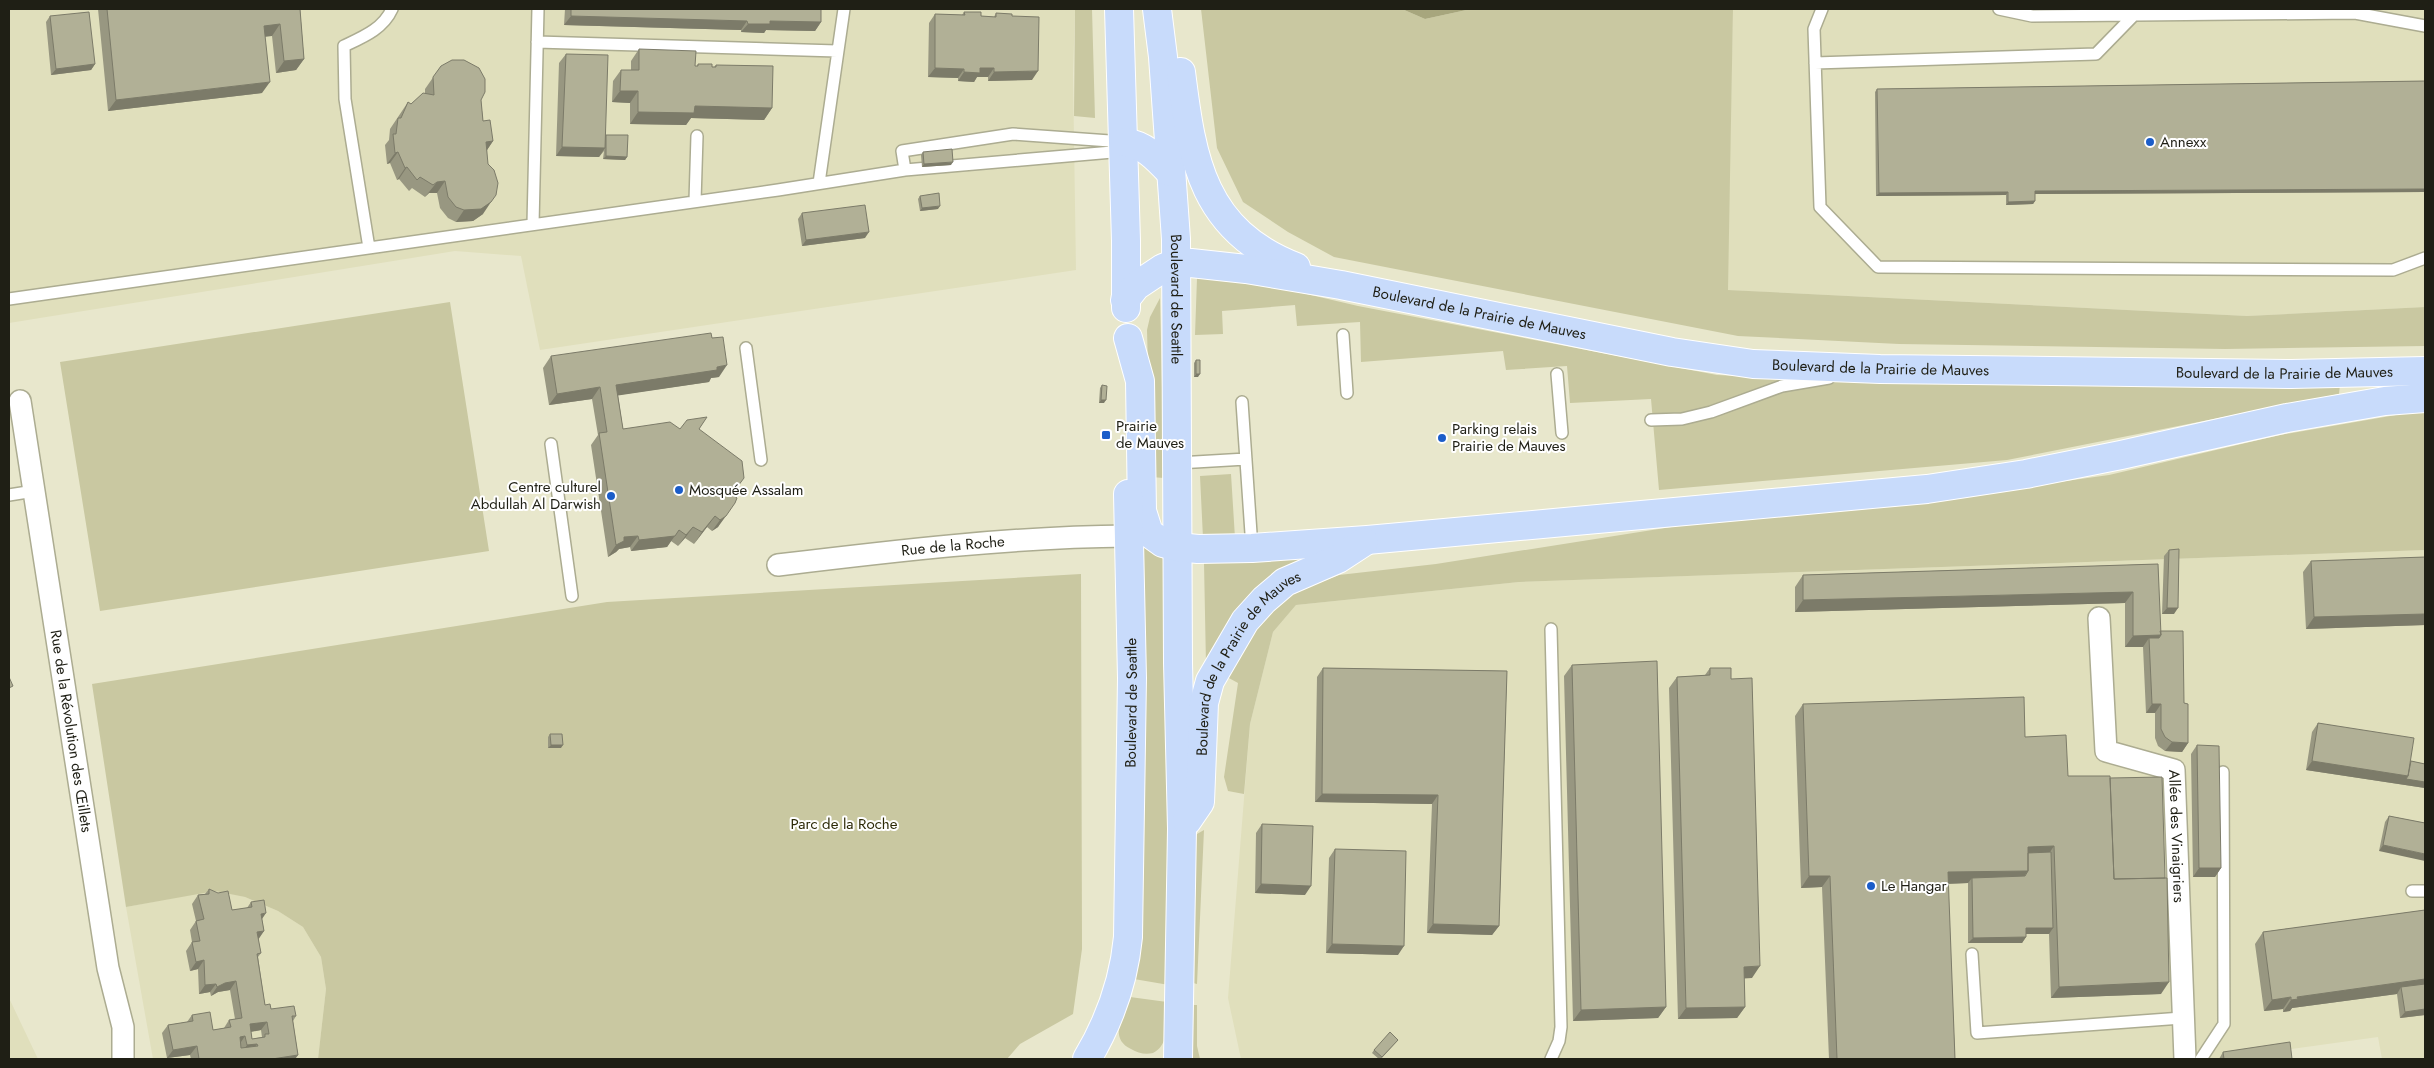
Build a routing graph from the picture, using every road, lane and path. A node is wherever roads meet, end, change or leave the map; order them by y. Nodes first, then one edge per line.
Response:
1 (392, 9) edge
2 (538, 9) edge
3 (844, 9) edge
4 (1119, 9) edge
5 (1156, 9) edge
6 (1174, 9) edge
7 (1822, 9) edge
8 (1998, 9) edge
9 (2134, 15) junction
10 (2425, 26) edge
11 (538, 42) junction
12 (837, 50) junction
13 (1815, 62) junction
14 (697, 136) dead end
15 (1124, 146) junction
16 (905, 170) junction
17 (1170, 172) junction
18 (819, 184) junction
19 (695, 201) junction
20 (532, 224) junction
21 (369, 248) junction
22 (2425, 258) edge
23 (1176, 264) junction
24 (1341, 285) junction
25 (9, 299) edge
26 (1125, 300) junction
27 (1343, 335) dead end
28 (1128, 338) junction
29 (746, 348) dead end
30 (1880, 369) junction
31 (2425, 371) edge
32 (1557, 374) dead end
33 (1347, 393) dead end
34 (2425, 398) edge
35 (14, 402) edge
36 (1242, 402) dead end
37 (1651, 420) dead end
38 (1562, 433) dead end
39 (551, 444) dead end
40 (1246, 459) junction
41 (761, 460) dead end
42 (1178, 463) junction
43 (34, 491) junction
44 (9, 495) edge
45 (1128, 536) junction
46 (1367, 540) junction
47 (1178, 548) junction
48 (1252, 548) junction
49 (778, 565) dead end
50 (572, 596) dead end
51 (2100, 618) dead end
52 (1551, 629) dead end
53 (2223, 772) dead end
54 (1182, 829) junction
55 (2425, 891) edge
56 (2412, 892) dead end
57 (1972, 954) dead end
58 (2182, 1018) junction
59 (123, 1059) edge
60 (1087, 1059) edge
61 (1178, 1059) edge
62 (1551, 1059) edge
63 (2185, 1059) edge
64 (2201, 1059) edge

1 - 21 lane
2 - 11 lane
3 - 12 lane
4 - 15 main road, Boulevard de Seattle
5 - 17 main road, Boulevard de Seattle
6 - 24 main road, Boulevard de la Prairie de Mauves
7 - 13 lane
8 - 9 lane
9 - 10 lane
9 - 13 lane
11 - 12 lane
11 - 20 lane
12 - 18 lane
13 - 22 lane
14 - 19 lane
15 - 16 lane
15 - 16 lane
15 - 17 main road
15 - 26 main road, Boulevard de Seattle
16 - 18 lane
17 - 23 main road, Boulevard de Seattle
18 - 19 lane
19 - 20 lane
20 - 21 lane
21 - 25 lane
23 - 24 main road, Boulevard de la Prairie de Mauves
23 - 26 main road, Boulevard de la Prairie de Mauves
23 - 42 main road, Boulevard de Seattle
24 - 30 main road, Boulevard de la Prairie de Mauves
26 - 28 main road, Boulevard de Seattle
27 - 33 lane
28 - 45 main road, Boulevard de Seattle
28 - 47 main road, Boulevard de Seattle
29 - 41 lane
30 - 31 main road, Boulevard de la Prairie de Mauves
30 - 37 lane
32 - 38 lane
34 - 46 main road, Boulevard de la Prairie de Mauves
35 - 43 street, Rue de la Révolution des Œillets
36 - 40 lane
39 - 50 lane
40 - 42 lane
40 - 48 lane
42 - 47 main road, Boulevard de Seattle
43 - 44 lane
43 - 59 street, Rue de la Révolution des Œillets
45 - 49 street, Rue de la Roche
45 - 60 main road, Boulevard de Seattle
46 - 48 main road, Boulevard de la Prairie de Mauves
46 - 54 main road, Boulevard de la Prairie de Mauves
47 - 48 main road, Boulevard de la Prairie de Mauves
47 - 54 main road, Boulevard de Seattle
51 - 58 street, Allée des Vinaigriers
52 - 62 lane
53 - 64 lane
54 - 61 main road, Boulevard de Seattle
55 - 56 lane
57 - 58 lane
58 - 63 street, Allée des Vinaigriers

